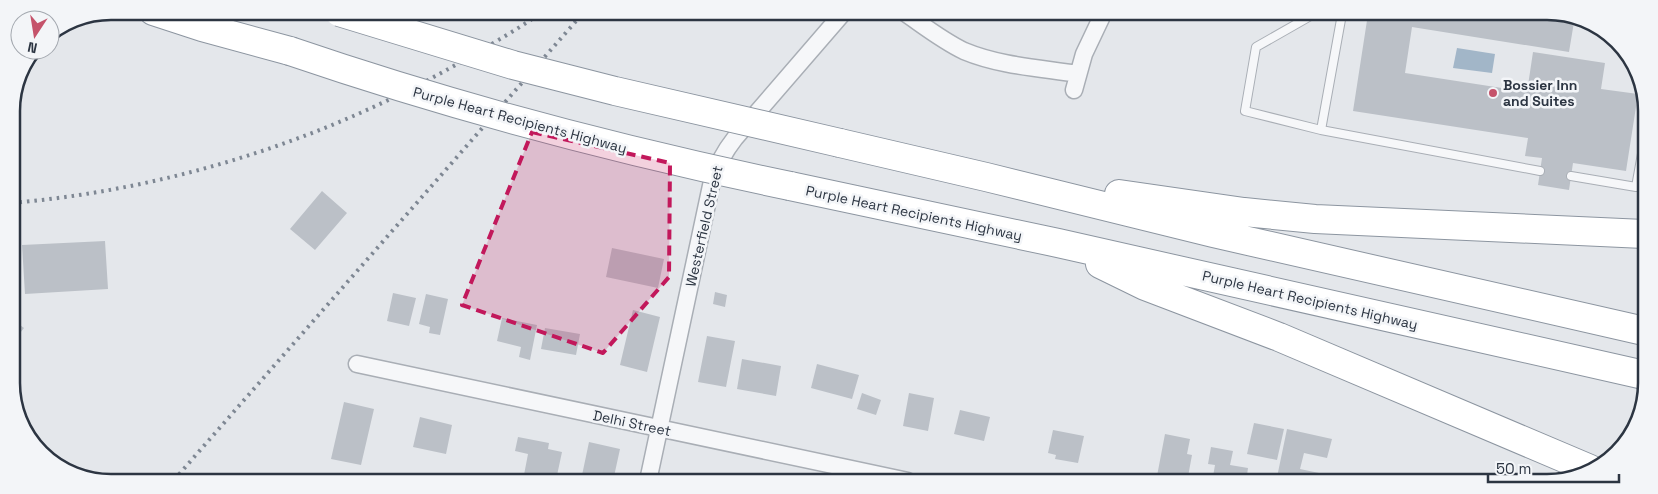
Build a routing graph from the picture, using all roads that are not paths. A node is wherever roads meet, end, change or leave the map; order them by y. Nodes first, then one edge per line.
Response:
1 (181, 20) edge
2 (215, 20) edge
3 (365, 20) edge
4 (837, 20) edge
5 (915, 20) edge
6 (1100, 20) edge
7 (1303, 20) edge
8 (1341, 20) edge
9 (290, 51) junction
10 (1078, 74) junction
11 (1074, 90) dead end
12 (1321, 130) junction
13 (1540, 171) dead end
14 (1571, 176) dead end
15 (986, 177) junction
16 (1638, 187) edge
17 (1638, 234) edge
18 (1058, 244) junction
19 (1638, 330) edge
20 (357, 364) dead end
21 (1638, 374) edge
22 (659, 428) junction
23 (1584, 466) edge
24 (649, 474) edge
25 (875, 474) edge

1 - 9 highway
2 - 9 highway, Purple Heart Recipients Highway
3 - 15 highway, bridge
4 - 22 street, Westerfield Street
5 - 10 street
6 - 10 street
7 - 12 lane
8 - 12 lane
9 - 18 highway, Purple Heart Recipients Highway, bridge
10 - 11 street
12 - 13 lane
14 - 16 lane
15 - 17 highway
15 - 19 highway
18 - 21 highway, Purple Heart Recipients Highway
18 - 23 highway
20 - 22 street, Delhi Street
22 - 24 street, Westerfield Street
22 - 25 street, Delhi Street

